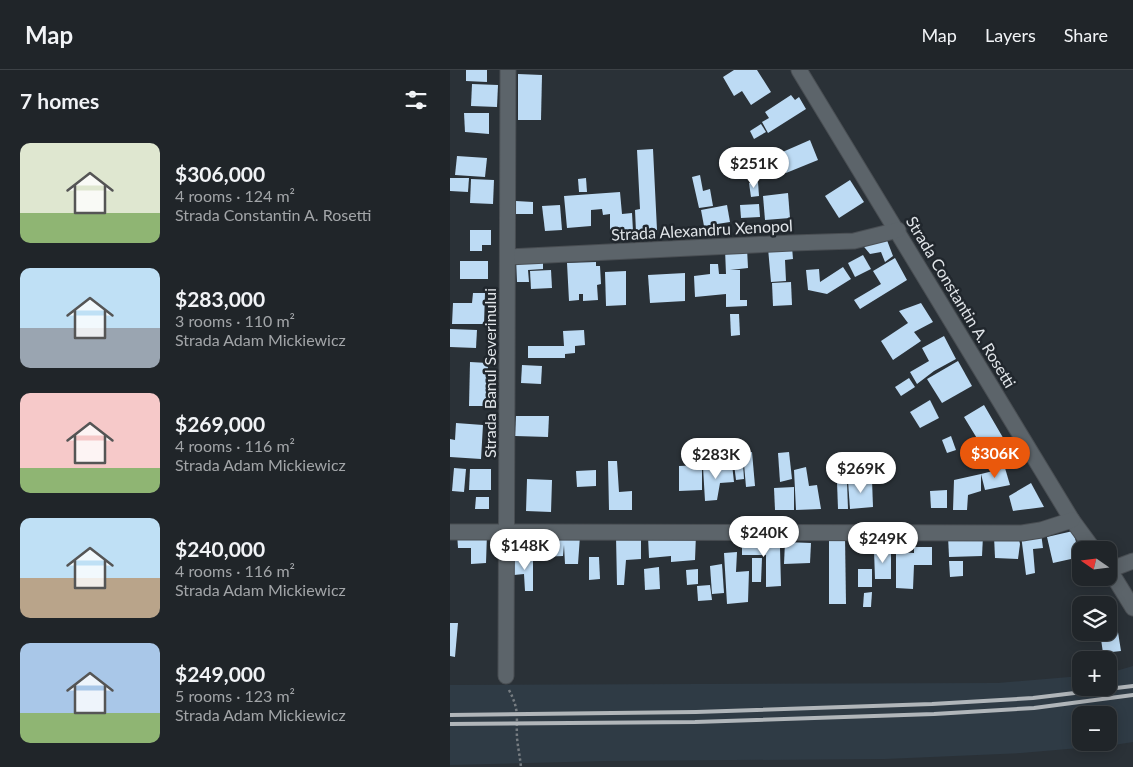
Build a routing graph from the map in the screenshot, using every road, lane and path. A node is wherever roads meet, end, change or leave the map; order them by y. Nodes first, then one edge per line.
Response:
1 (508, 70) edge
2 (799, 70) edge
3 (898, 230) junction
4 (508, 257) junction
5 (1072, 520) junction
6 (450, 532) edge
7 (507, 532) junction
8 (1087, 541) edge
9 (1133, 561) edge
10 (1118, 566) edge
11 (1118, 584) edge
12 (1133, 608) edge
13 (506, 676) joint
14 (521, 767) edge

1 - 4 street, Strada Banul Severinului
2 - 3 street, Strada Constantin A. Rosetti
3 - 4 street, Strada Alexandru Xenopol
3 - 5 street, Strada Constantin A. Rosetti
4 - 7 street, Strada Banul Severinului
5 - 7 street
5 - 8 street, Strada Constantin A. Rosetti
6 - 7 street
7 - 13 street, Strada Banul Severinului
9 - 10 street
11 - 12 street
13 - 14 path

